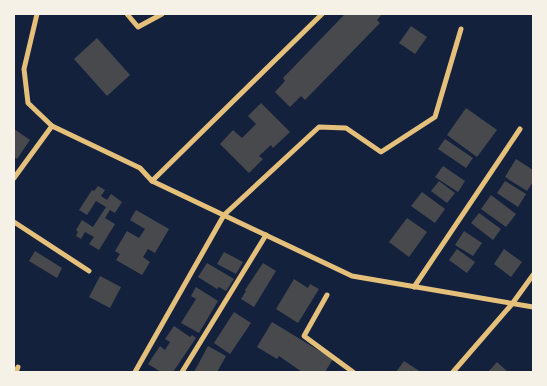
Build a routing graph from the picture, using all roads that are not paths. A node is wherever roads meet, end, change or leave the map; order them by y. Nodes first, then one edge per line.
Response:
1 (36, 14) edge
2 (127, 14) edge
3 (162, 14) edge
4 (322, 14) edge
5 (461, 29) dead end
6 (52, 126) junction
7 (520, 129) dead end
8 (14, 178) edge
9 (152, 181) junction
10 (224, 215) junction
11 (14, 222) edge
12 (266, 235) junction
13 (89, 271) dead end
14 (533, 275) edge
15 (414, 287) junction
16 (327, 295) dead end
17 (512, 304) junction
18 (533, 307) edge
19 (135, 372) edge
20 (182, 372) edge
21 (353, 372) edge
22 (453, 372) edge

1 - 6 street
2 - 3 street
4 - 9 street
5 - 10 street
6 - 8 street
6 - 9 street
7 - 15 street
9 - 10 street
10 - 12 street
10 - 19 street
11 - 13 street
12 - 15 street
12 - 20 street
14 - 17 street
15 - 17 street
16 - 21 street
17 - 18 street
17 - 22 street

